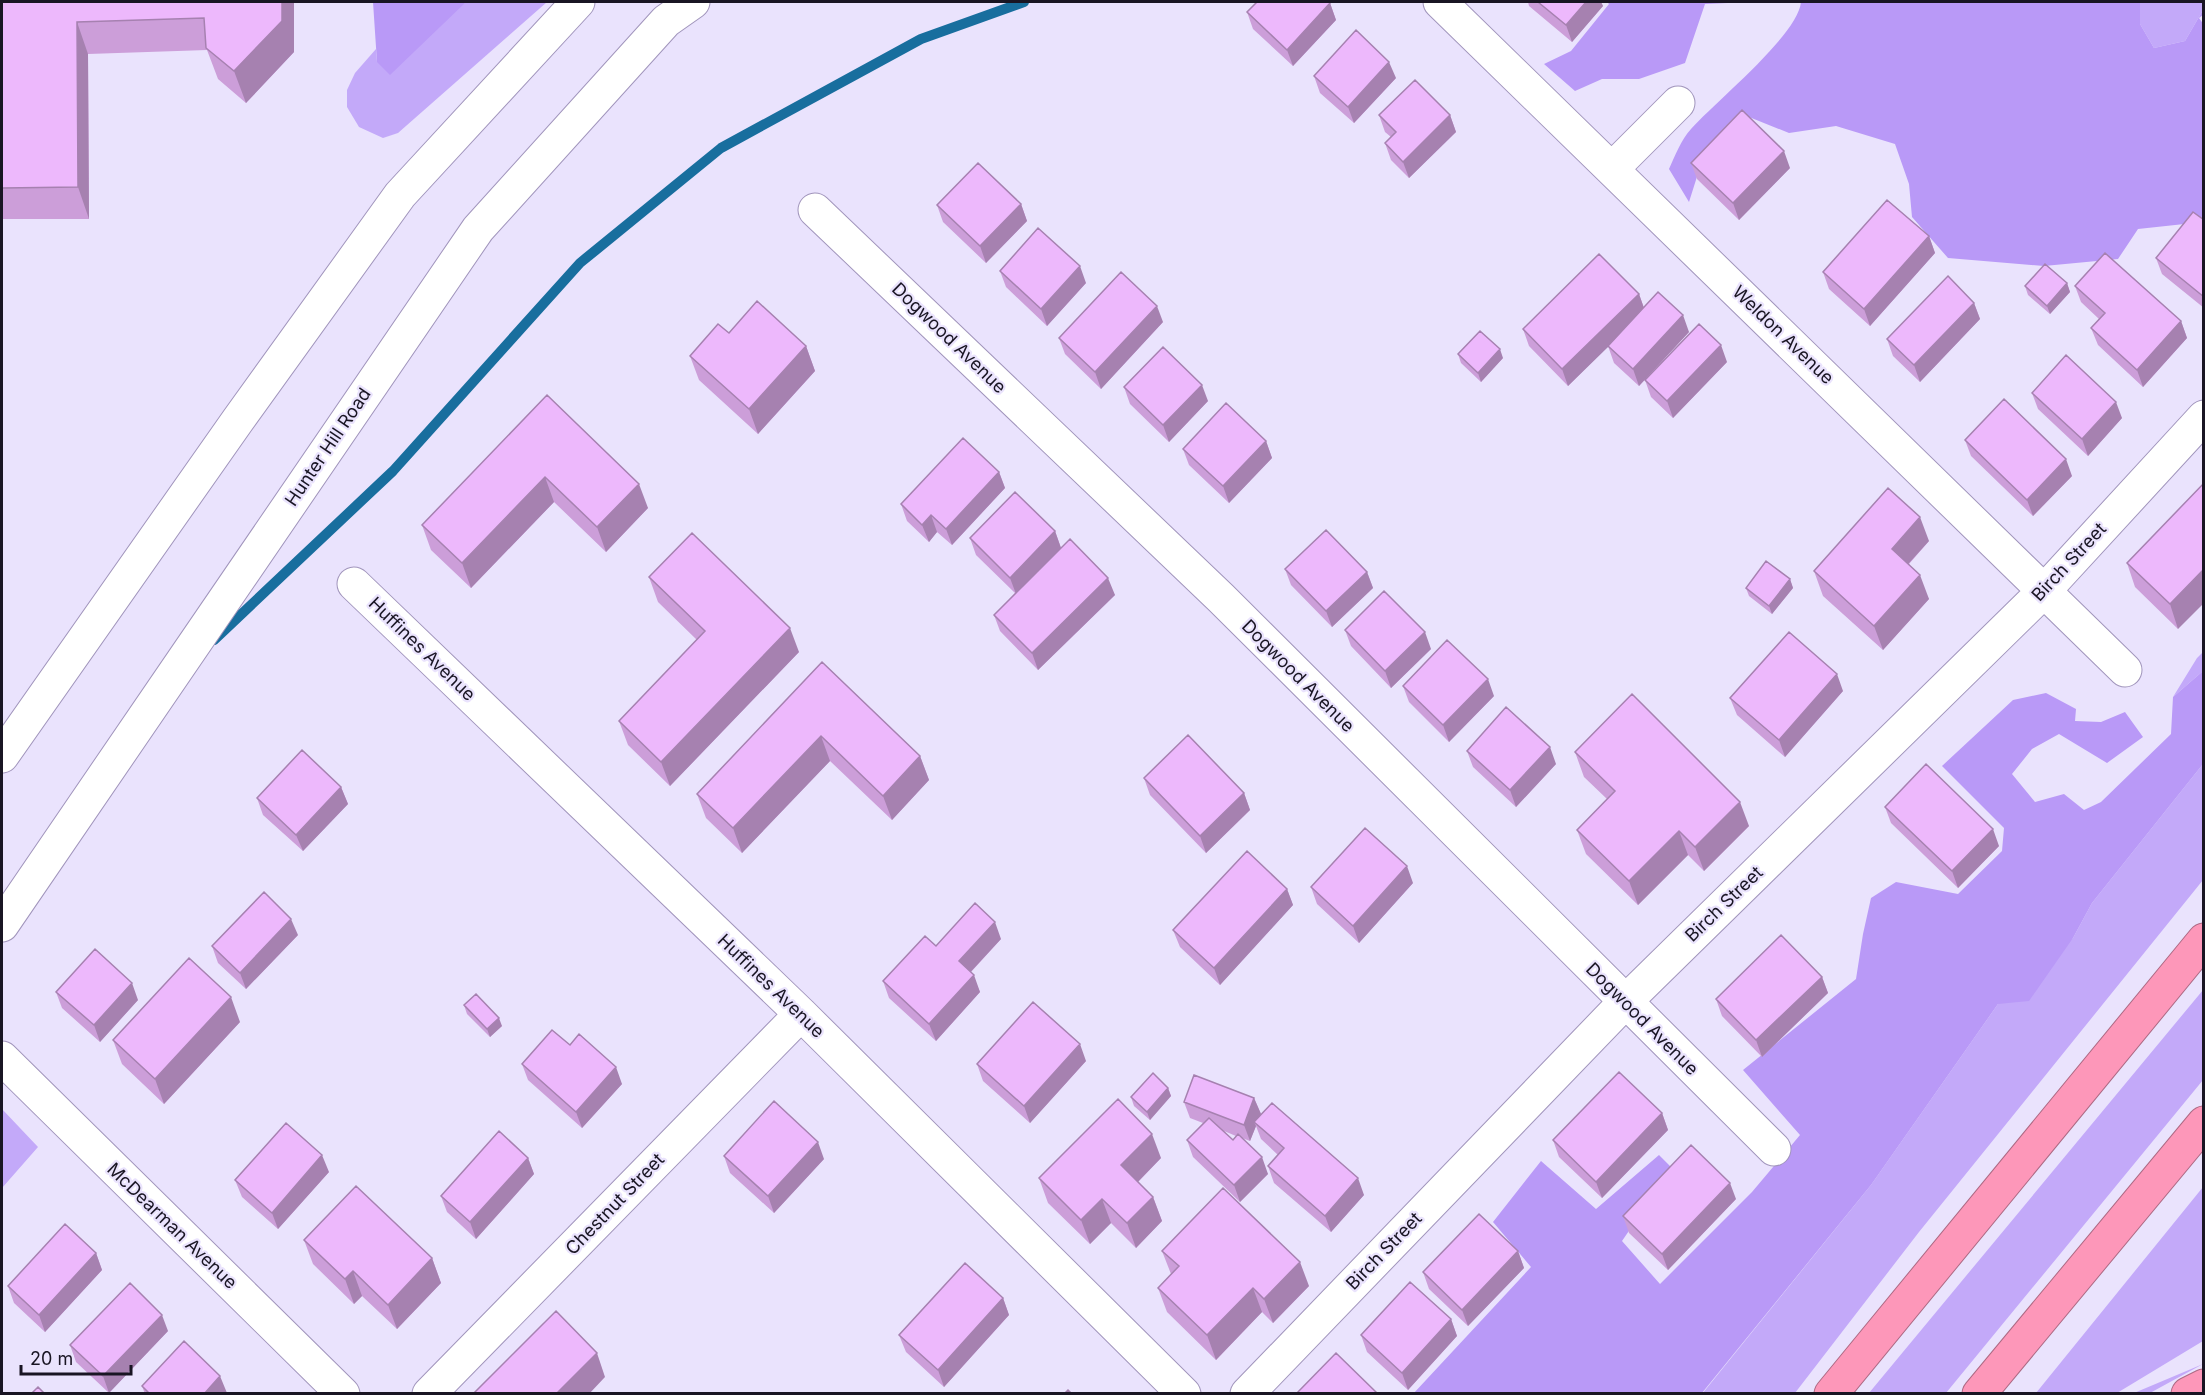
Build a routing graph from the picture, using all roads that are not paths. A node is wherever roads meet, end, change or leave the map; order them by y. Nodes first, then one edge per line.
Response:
1 (579, 2) edge
2 (693, 2) edge
3 (1440, 2) edge
4 (1678, 103) dead end
5 (1612, 169) junction
6 (815, 210) dead end
7 (2204, 417) edge
8 (354, 584) dead end
9 (2044, 591) junction
10 (2125, 670) dead end
11 (2, 756) edge
12 (2, 925) edge
13 (2204, 940) edge
14 (1625, 1002) junction
15 (801, 1014) junction
16 (2, 1059) edge
17 (2204, 1123) edge
18 (1774, 1149) dead end
19 (2204, 1386) edge
20 (343, 1394) edge
21 (429, 1394) edge
22 (1184, 1394) edge
23 (1247, 1394) edge
24 (1831, 1394) edge
25 (1979, 1394) edge
26 (2188, 1394) edge

1 - 11 street
2 - 12 street, Hunter Hill Road
3 - 5 street, Weldon Avenue
4 - 5 street
5 - 9 street, Weldon Avenue
6 - 14 street, Dogwood Avenue
7 - 9 street, Birch Street
8 - 15 street, Huffines Avenue
9 - 10 street, Weldon Avenue
9 - 14 street, Birch Street
13 - 24 highway
14 - 18 street, Dogwood Avenue
14 - 23 street, Birch Street
15 - 21 street, Chestnut Street
15 - 22 street, Huffines Avenue
16 - 20 street, McDearman Avenue
17 - 25 highway
19 - 26 highway

